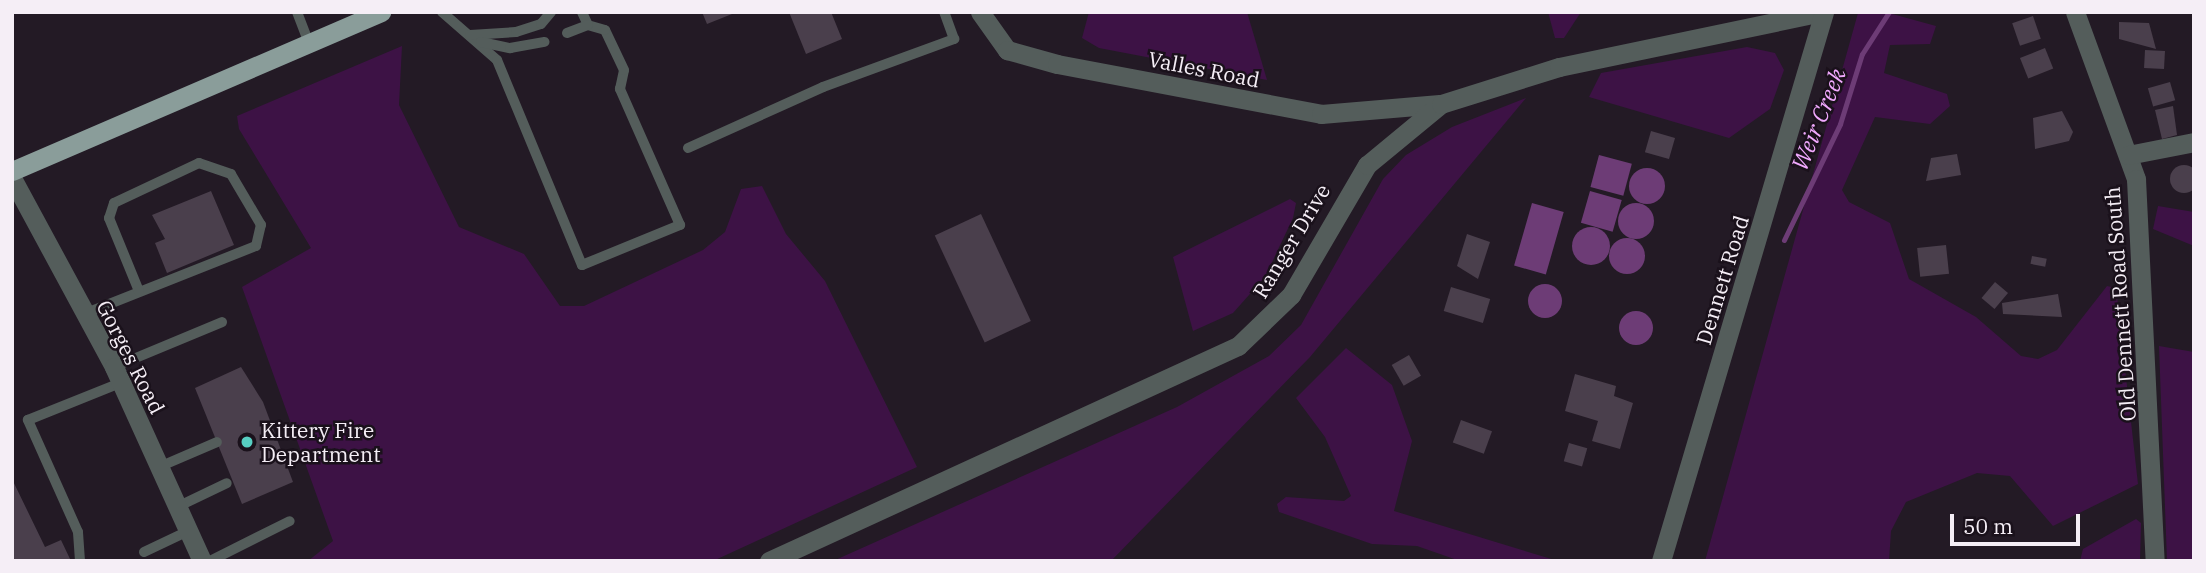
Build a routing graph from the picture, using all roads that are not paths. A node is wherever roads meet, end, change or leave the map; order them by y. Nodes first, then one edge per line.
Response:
1 (297, 12) edge
2 (382, 12) edge
3 (442, 12) edge
4 (551, 12) edge
5 (582, 12) edge
6 (944, 12) edge
7 (980, 12) edge
8 (1824, 12) edge
9 (2075, 12) edge
10 (588, 25) junction
11 (567, 33) dead end
12 (475, 38) junction
13 (544, 42) dead end
14 (309, 44) junction
15 (1441, 104) junction
16 (2194, 142) edge
17 (688, 148) dead end
18 (2128, 155) junction
19 (12, 171) edge
20 (12, 178) edge
21 (139, 291) junction
22 (85, 314) junction
23 (222, 322) dead end
24 (117, 375) junction
25 (217, 442) dead end
26 (159, 467) junction
27 (228, 484) dead end
28 (177, 507) junction
29 (290, 522) dead end
30 (188, 531) junction
31 (144, 552) dead end
32 (80, 561) edge
33 (202, 561) edge
34 (210, 561) edge
35 (769, 561) edge
36 (1661, 561) edge
37 (2155, 561) edge

1 - 14 lane
2 - 14 main road
3 - 12 lane
4 - 12 lane
5 - 10 lane
6 - 17 lane
7 - 15 street, Valles Road
8 - 15 street, Ranger Drive
8 - 36 street, Dennett Road
9 - 18 street, Old Dennett Road South
10 - 11 lane
10 - 12 lane
12 - 13 lane
14 - 19 main road
15 - 35 street, Ranger Drive
16 - 18 street
18 - 37 street, Old Dennett Road South
20 - 22 street, Gorges Road
21 - 21 lane
21 - 22 lane
22 - 24 street, Gorges Road
23 - 24 lane
24 - 26 street, Gorges Road
24 - 32 lane
25 - 26 lane
26 - 28 street, Gorges Road
27 - 28 lane
28 - 30 street, Gorges Road
29 - 34 lane
30 - 31 lane
30 - 33 street, Gorges Road

